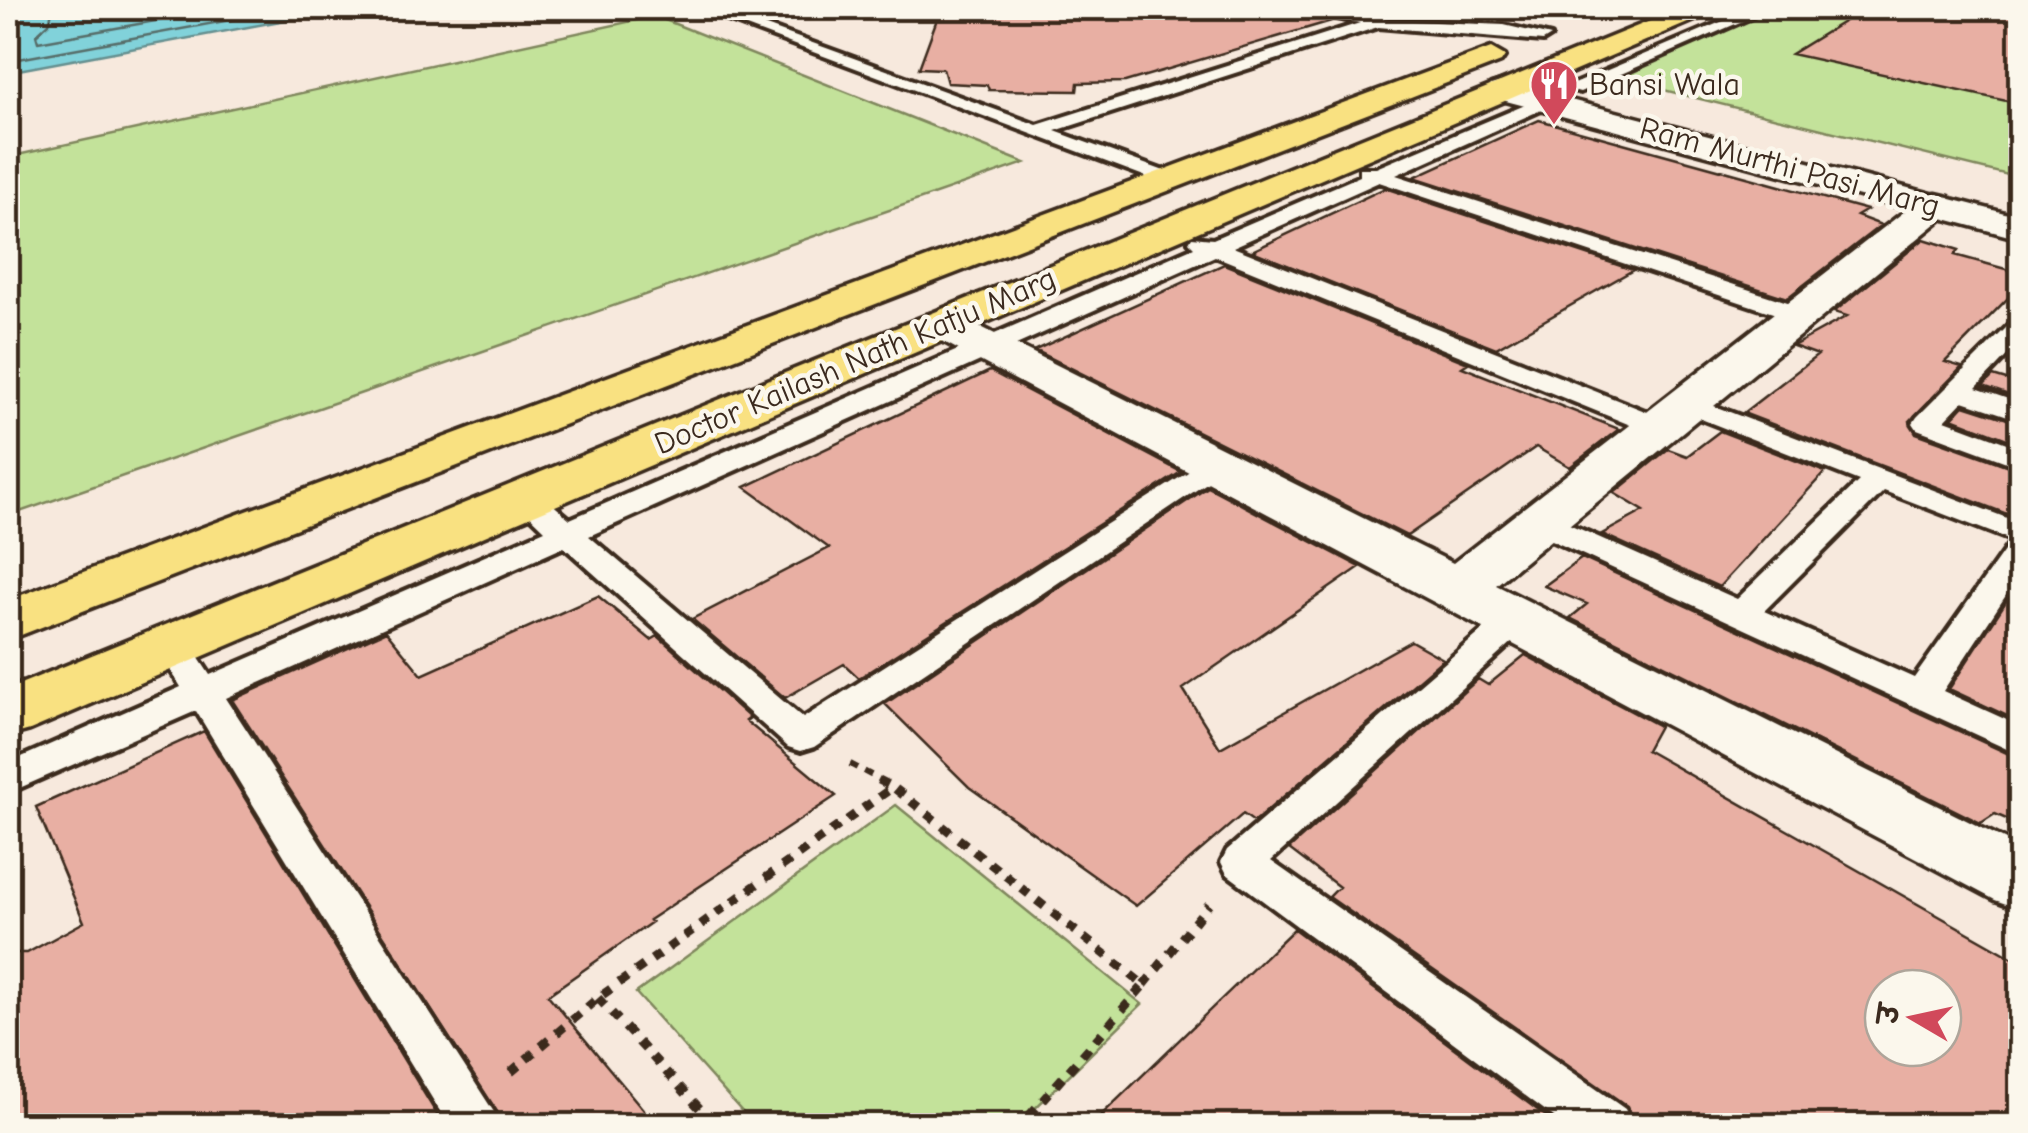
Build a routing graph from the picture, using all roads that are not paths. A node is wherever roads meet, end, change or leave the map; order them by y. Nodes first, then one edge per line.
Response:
1 (750, 8) edge
2 (1310, 8) edge
3 (1616, 8) edge
4 (1702, 8) edge
5 (1765, 8) edge
6 (1376, 23) junction
7 (1543, 36) junction
8 (1538, 90) junction
9 (1036, 131) junction
10 (1353, 168) junction
11 (1168, 179) junction
12 (2020, 202) edge
13 (1936, 206) junction
14 (2020, 228) edge
15 (1169, 229) junction
16 (1211, 246) junction
17 (1800, 314) junction
18 (964, 336) junction
19 (2015, 342) edge
20 (667, 370) junction
21 (1959, 391) junction
22 (2020, 412) edge
23 (729, 413) junction
24 (1674, 416) junction
25 (2020, 458) edge
26 (1217, 466) junction
27 (1879, 479) junction
28 (526, 497) junction
29 (1540, 523) junction
30 (565, 531) junction
31 (2020, 534) edge
32 (2020, 551) edge
33 (1456, 589) junction
34 (1741, 614) junction
35 (1516, 620) junction
36 (8, 621) edge
37 (173, 645) junction
38 (203, 690) junction
39 (1921, 695) junction
40 (8, 714) edge
41 (2020, 741) edge
42 (8, 778) edge
43 (2020, 880) edge
44 (473, 1116) edge
45 (1607, 1126) edge

1 - 9 lane
2 - 6 lane
3 - 7 main road, Doctor Kailash Nath Katju Marg
4 - 8 main road, Doctor Kailash Nath Katju Marg
5 - 8 lane
6 - 7 lane
6 - 9 lane
7 - 11 main road, Doctor Kailash Nath Katju Marg
8 - 10 main road, Doctor Kailash Nath Katju Marg
8 - 12 street, Ram Murthi Pasi Marg
8 - 13 street, Ram Murthi Pasi Marg
9 - 11 lane
10 - 15 main road, Doctor Kailash Nath Katju Marg
10 - 16 lane
10 - 17 lane
11 - 20 main road, Doctor Kailash Nath Katju Marg
13 - 14 street, Ram Murthi Pasi Marg
13 - 17 street
15 - 16 lane
15 - 18 main road, Doctor Kailash Nath Katju Marg
16 - 18 lane
16 - 24 lane
17 - 24 street
18 - 23 main road, Doctor Kailash Nath Katju Marg
18 - 26 street
18 - 30 lane
19 - 21 lane
20 - 23 main road
20 - 36 main road, Doctor Kailash Nath Katju Marg
21 - 22 lane
21 - 25 lane
23 - 28 main road, Doctor Kailash Nath Katju Marg
24 - 27 lane
24 - 29 street
26 - 30 lane
26 - 33 street
27 - 31 lane
27 - 34 lane
28 - 30 lane
28 - 37 main road, Doctor Kailash Nath Katju Marg
29 - 33 street
29 - 34 lane
30 - 38 lane
32 - 39 lane
33 - 35 street
34 - 39 lane
35 - 43 street
35 - 45 lane
37 - 38 lane
37 - 40 main road, Doctor Kailash Nath Katju Marg
38 - 42 lane
38 - 44 lane
39 - 41 lane

